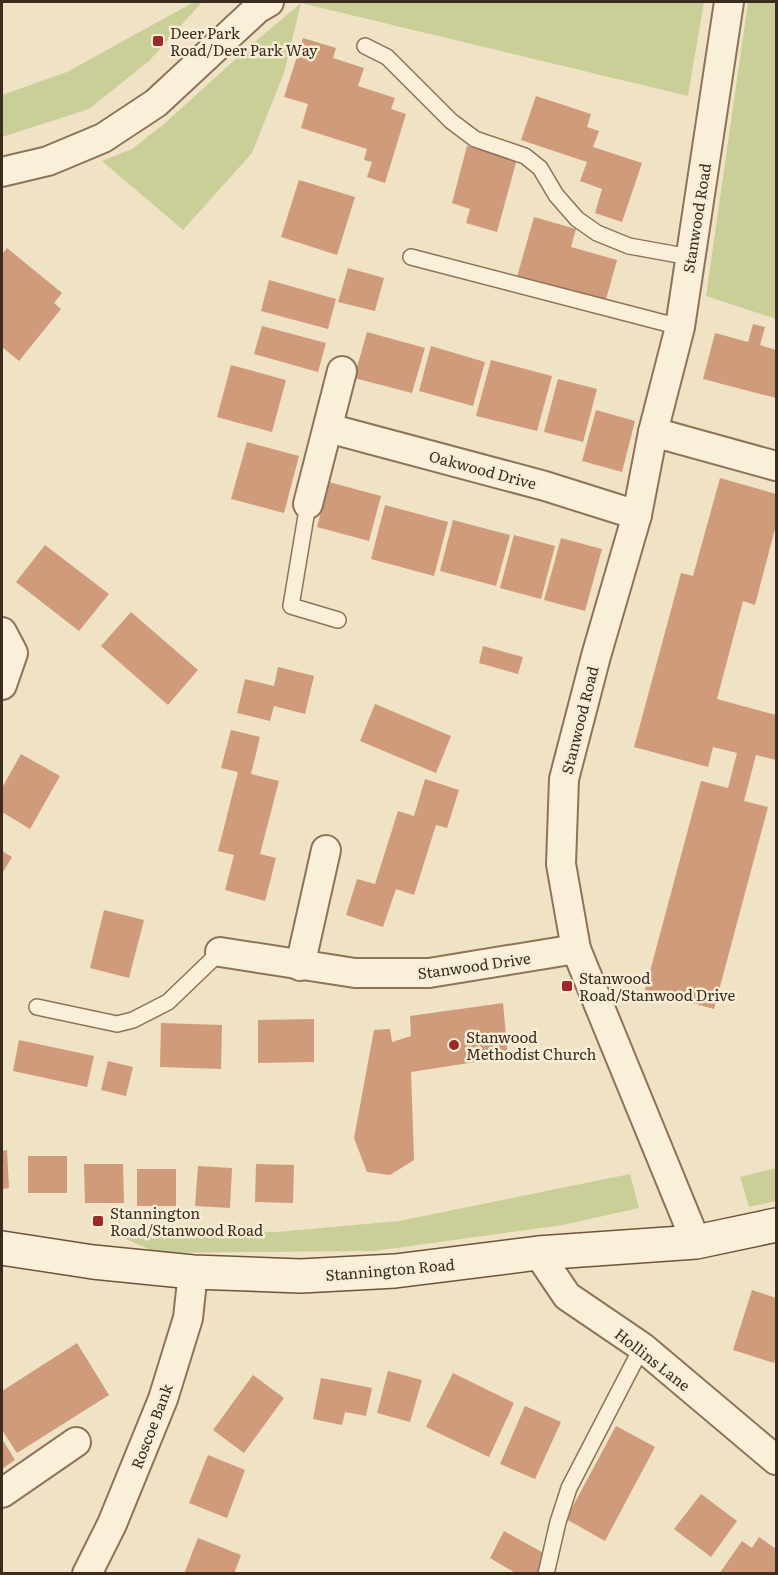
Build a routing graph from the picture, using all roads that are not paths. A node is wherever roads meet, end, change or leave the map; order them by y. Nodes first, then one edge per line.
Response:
1 (269, 2) edge
2 (729, 2) edge
3 (365, 46) dead end
4 (2, 172) edge
5 (411, 257) dead end
6 (690, 257) junction
7 (680, 327) junction
8 (342, 371) dead end
9 (328, 428) junction
10 (653, 432) junction
11 (777, 466) edge
12 (308, 504) joint
13 (637, 515) junction
14 (338, 620) dead end
15 (8, 643) edge
16 (2, 685) edge
17 (326, 850) dead end
18 (576, 949) junction
19 (220, 952) joint
20 (300, 966) junction
21 (36, 1007) dead end
22 (777, 1224) edge
23 (696, 1242) junction
24 (2, 1248) edge
25 (538, 1252) junction
26 (193, 1272) junction
27 (642, 1347) junction
28 (75, 1442) dead end
29 (777, 1460) edge
30 (2, 1493) edge
31 (87, 1574) edge
32 (546, 1574) edge

1 - 4 street
2 - 6 street, Stanwood Road
3 - 6 lane
5 - 7 lane
6 - 7 street, Stanwood Road
7 - 10 street, Stanwood Road
8 - 9 street
9 - 12 street
9 - 13 street, Oakwood Drive
10 - 11 street
10 - 13 street, Stanwood Road
12 - 14 lane
13 - 18 street, Stanwood Road
15 - 16 street
17 - 20 street
18 - 20 street, Stanwood Drive
18 - 23 street, Stanwood Road
19 - 20 street, Stanwood Drive
19 - 21 lane
22 - 23 main road, Stannington Road
23 - 25 main road, Stannington Road
24 - 26 main road, Stannington Road
25 - 26 main road, Stannington Road
25 - 27 street, Hollins Lane
26 - 31 street, Roscoe Bank
27 - 29 street, Hollins Lane
27 - 32 lane
28 - 30 street

